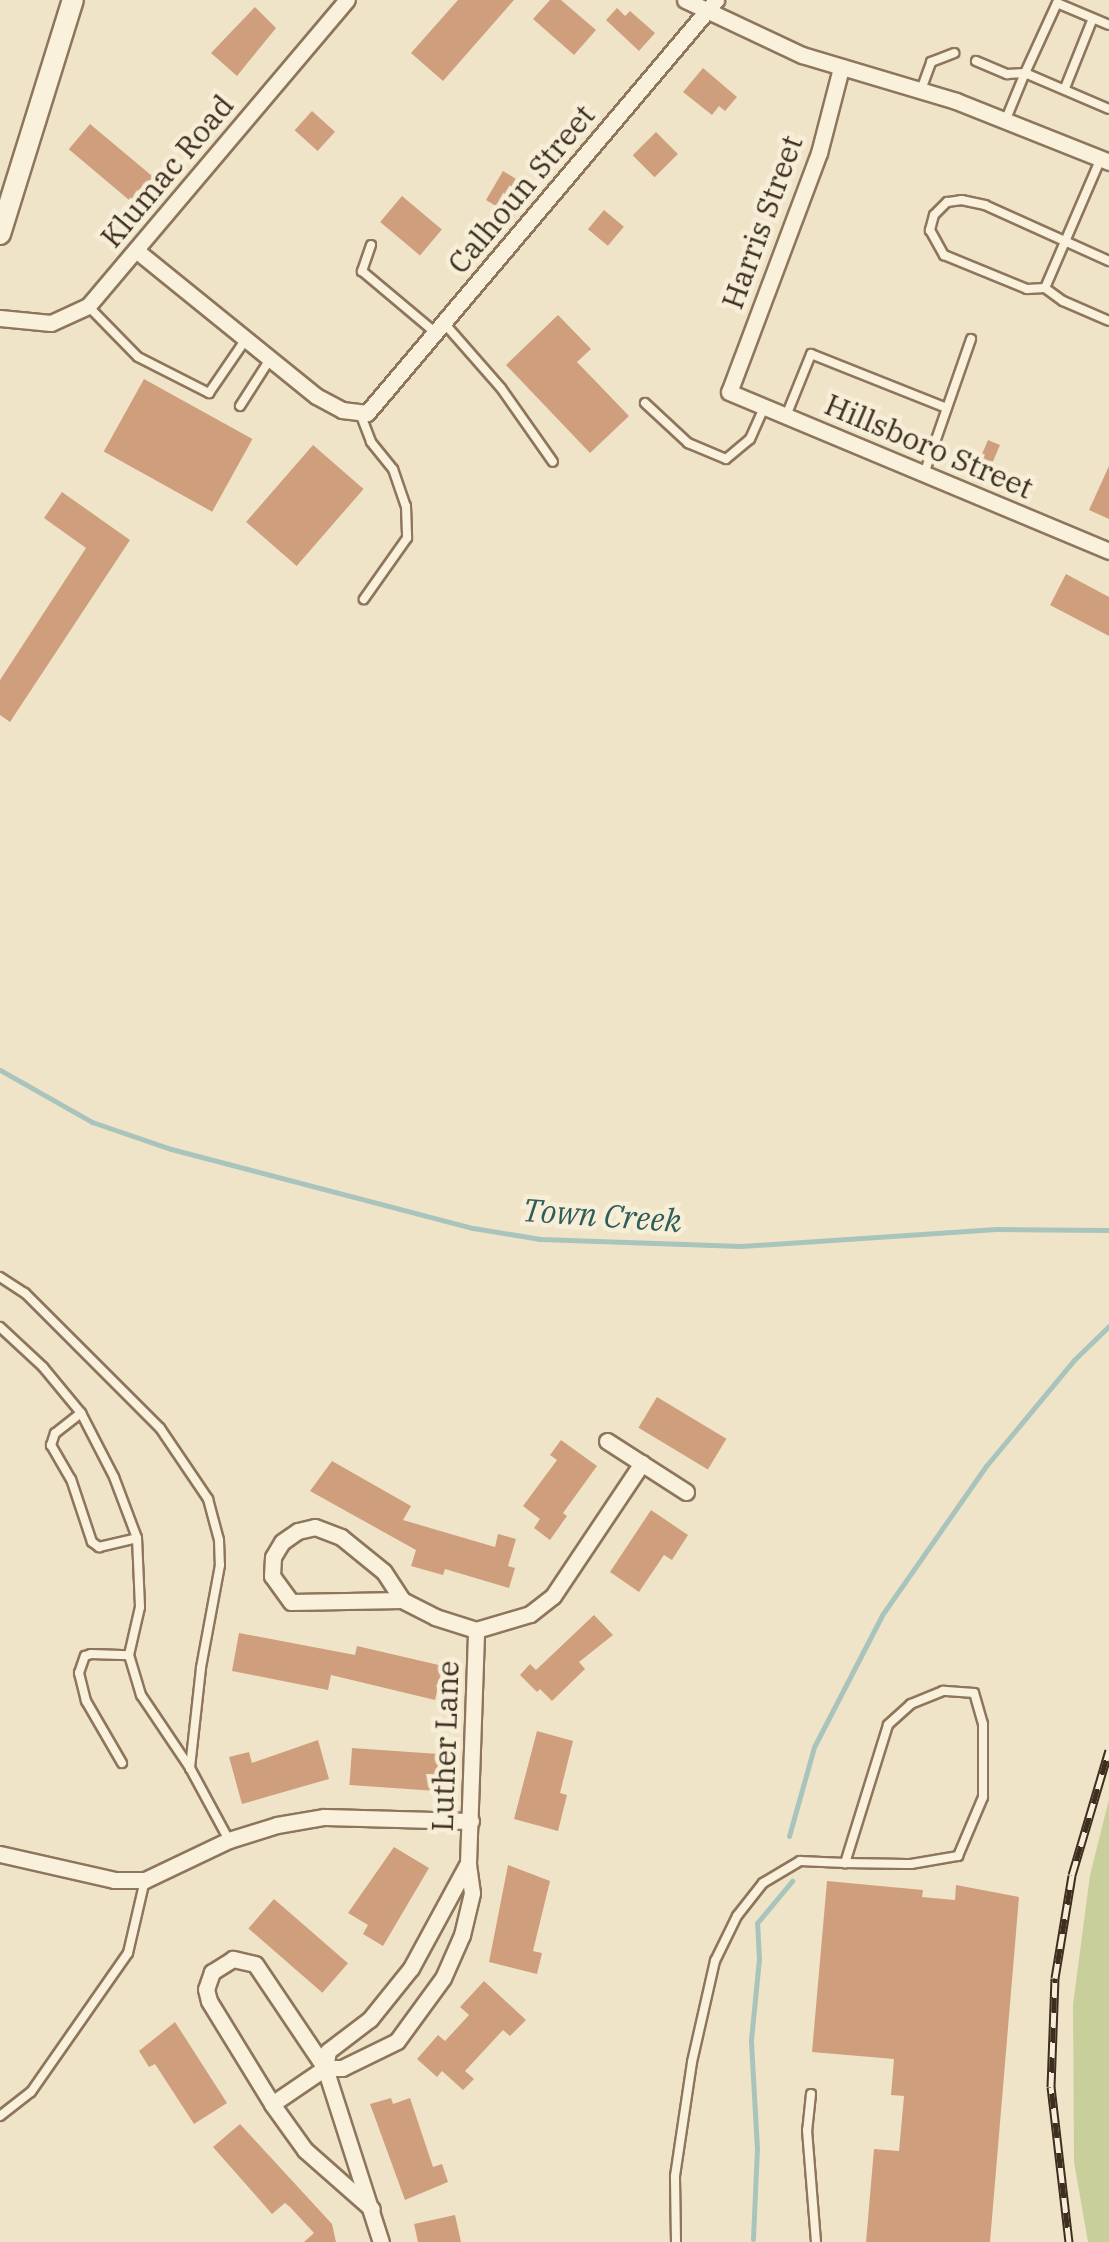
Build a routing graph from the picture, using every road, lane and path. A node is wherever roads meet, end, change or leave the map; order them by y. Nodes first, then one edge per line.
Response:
1 (73, 0) edge
2 (346, 0) edge
3 (686, 0) edge
4 (711, 6) edge
5 (1093, 18) junction
6 (1109, 24) edge
7 (954, 53) dead end
8 (976, 62) dead end
9 (841, 68) junction
10 (1025, 73) junction
11 (1065, 88) junction
12 (922, 90) junction
13 (1109, 109) edge
14 (1006, 119) junction
15 (1105, 160) edge
16 (0, 234) edge
17 (1066, 240) junction
18 (370, 245) dead end
19 (137, 251) junction
20 (1109, 261) edge
21 (1046, 288) junction
22 (88, 306) junction
23 (0, 318) edge
24 (1109, 321) edge
25 (440, 328) junction
26 (246, 339) junction
27 (971, 340) dead end
28 (270, 359) junction
29 (729, 392) joint
30 (645, 403) dead end
31 (240, 406) dead end
32 (764, 407) junction
33 (947, 408) junction
34 (364, 413) junction
35 (786, 416) junction
36 (552, 462) dead end
37 (924, 474) junction
38 (1109, 551) edge
39 (364, 599) dead end
40 (0, 1277) edge
41 (1, 1330) edge
42 (81, 1413) junction
43 (607, 1441) dead end
44 (642, 1463) junction
45 (686, 1492) dead end
46 (138, 1538) junction
47 (402, 1600) junction
48 (476, 1630) junction
49 (129, 1654) junction
50 (122, 1763) dead end
51 (190, 1768) junction
52 (471, 1820) junction
53 (229, 1840) junction
54 (0, 1854) edge
55 (845, 1862) junction
56 (468, 1863) junction
57 (145, 1880) junction
58 (325, 2068) junction
59 (811, 2094) dead end
60 (272, 2104) junction
61 (0, 2116) edge
62 (372, 2209) junction
63 (380, 2240) edge
64 (676, 2242) edge
65 (816, 2242) edge

1 - 16 street
2 - 19 street, Klumac Road
3 - 4 street
4 - 9 street
4 - 25 street, Calhoun Street
5 - 6 lane
5 - 10 lane
5 - 11 lane
7 - 12 lane
8 - 10 lane
9 - 12 street
9 - 29 street, Harris Street
10 - 11 lane
10 - 14 lane
11 - 13 lane
12 - 14 street
14 - 15 street
15 - 17 lane
17 - 20 lane
17 - 21 lane
17 - 21 lane
18 - 25 lane
19 - 22 street, Klumac Road
19 - 26 street
21 - 24 lane
22 - 23 street, Klumac Road
22 - 26 lane
25 - 34 street, Calhoun Street
25 - 36 lane
26 - 28 street
27 - 33 lane
28 - 31 lane
28 - 34 street
29 - 32 street, Hillsboro Street
30 - 32 lane
32 - 35 street, Hillsboro Street
33 - 35 lane
33 - 37 lane
34 - 39 lane
35 - 37 street, Hillsboro Street
37 - 38 street, Hillsboro Street
40 - 51 lane
41 - 42 lane
42 - 46 lane
42 - 46 lane
43 - 44 street
44 - 45 street
44 - 48 street
46 - 49 lane
47 - 47 street
47 - 48 street
48 - 52 street, Luther Lane
49 - 50 lane
49 - 51 lane
51 - 53 lane
52 - 53 street
52 - 56 street, Luther Lane
53 - 57 street
54 - 57 street
55 - 55 lane
55 - 64 lane
56 - 58 street, Luther Lane
56 - 58 street, Luther Lane
57 - 61 lane
58 - 60 street
58 - 60 street
58 - 62 street
59 - 65 lane
60 - 62 street
62 - 63 street

